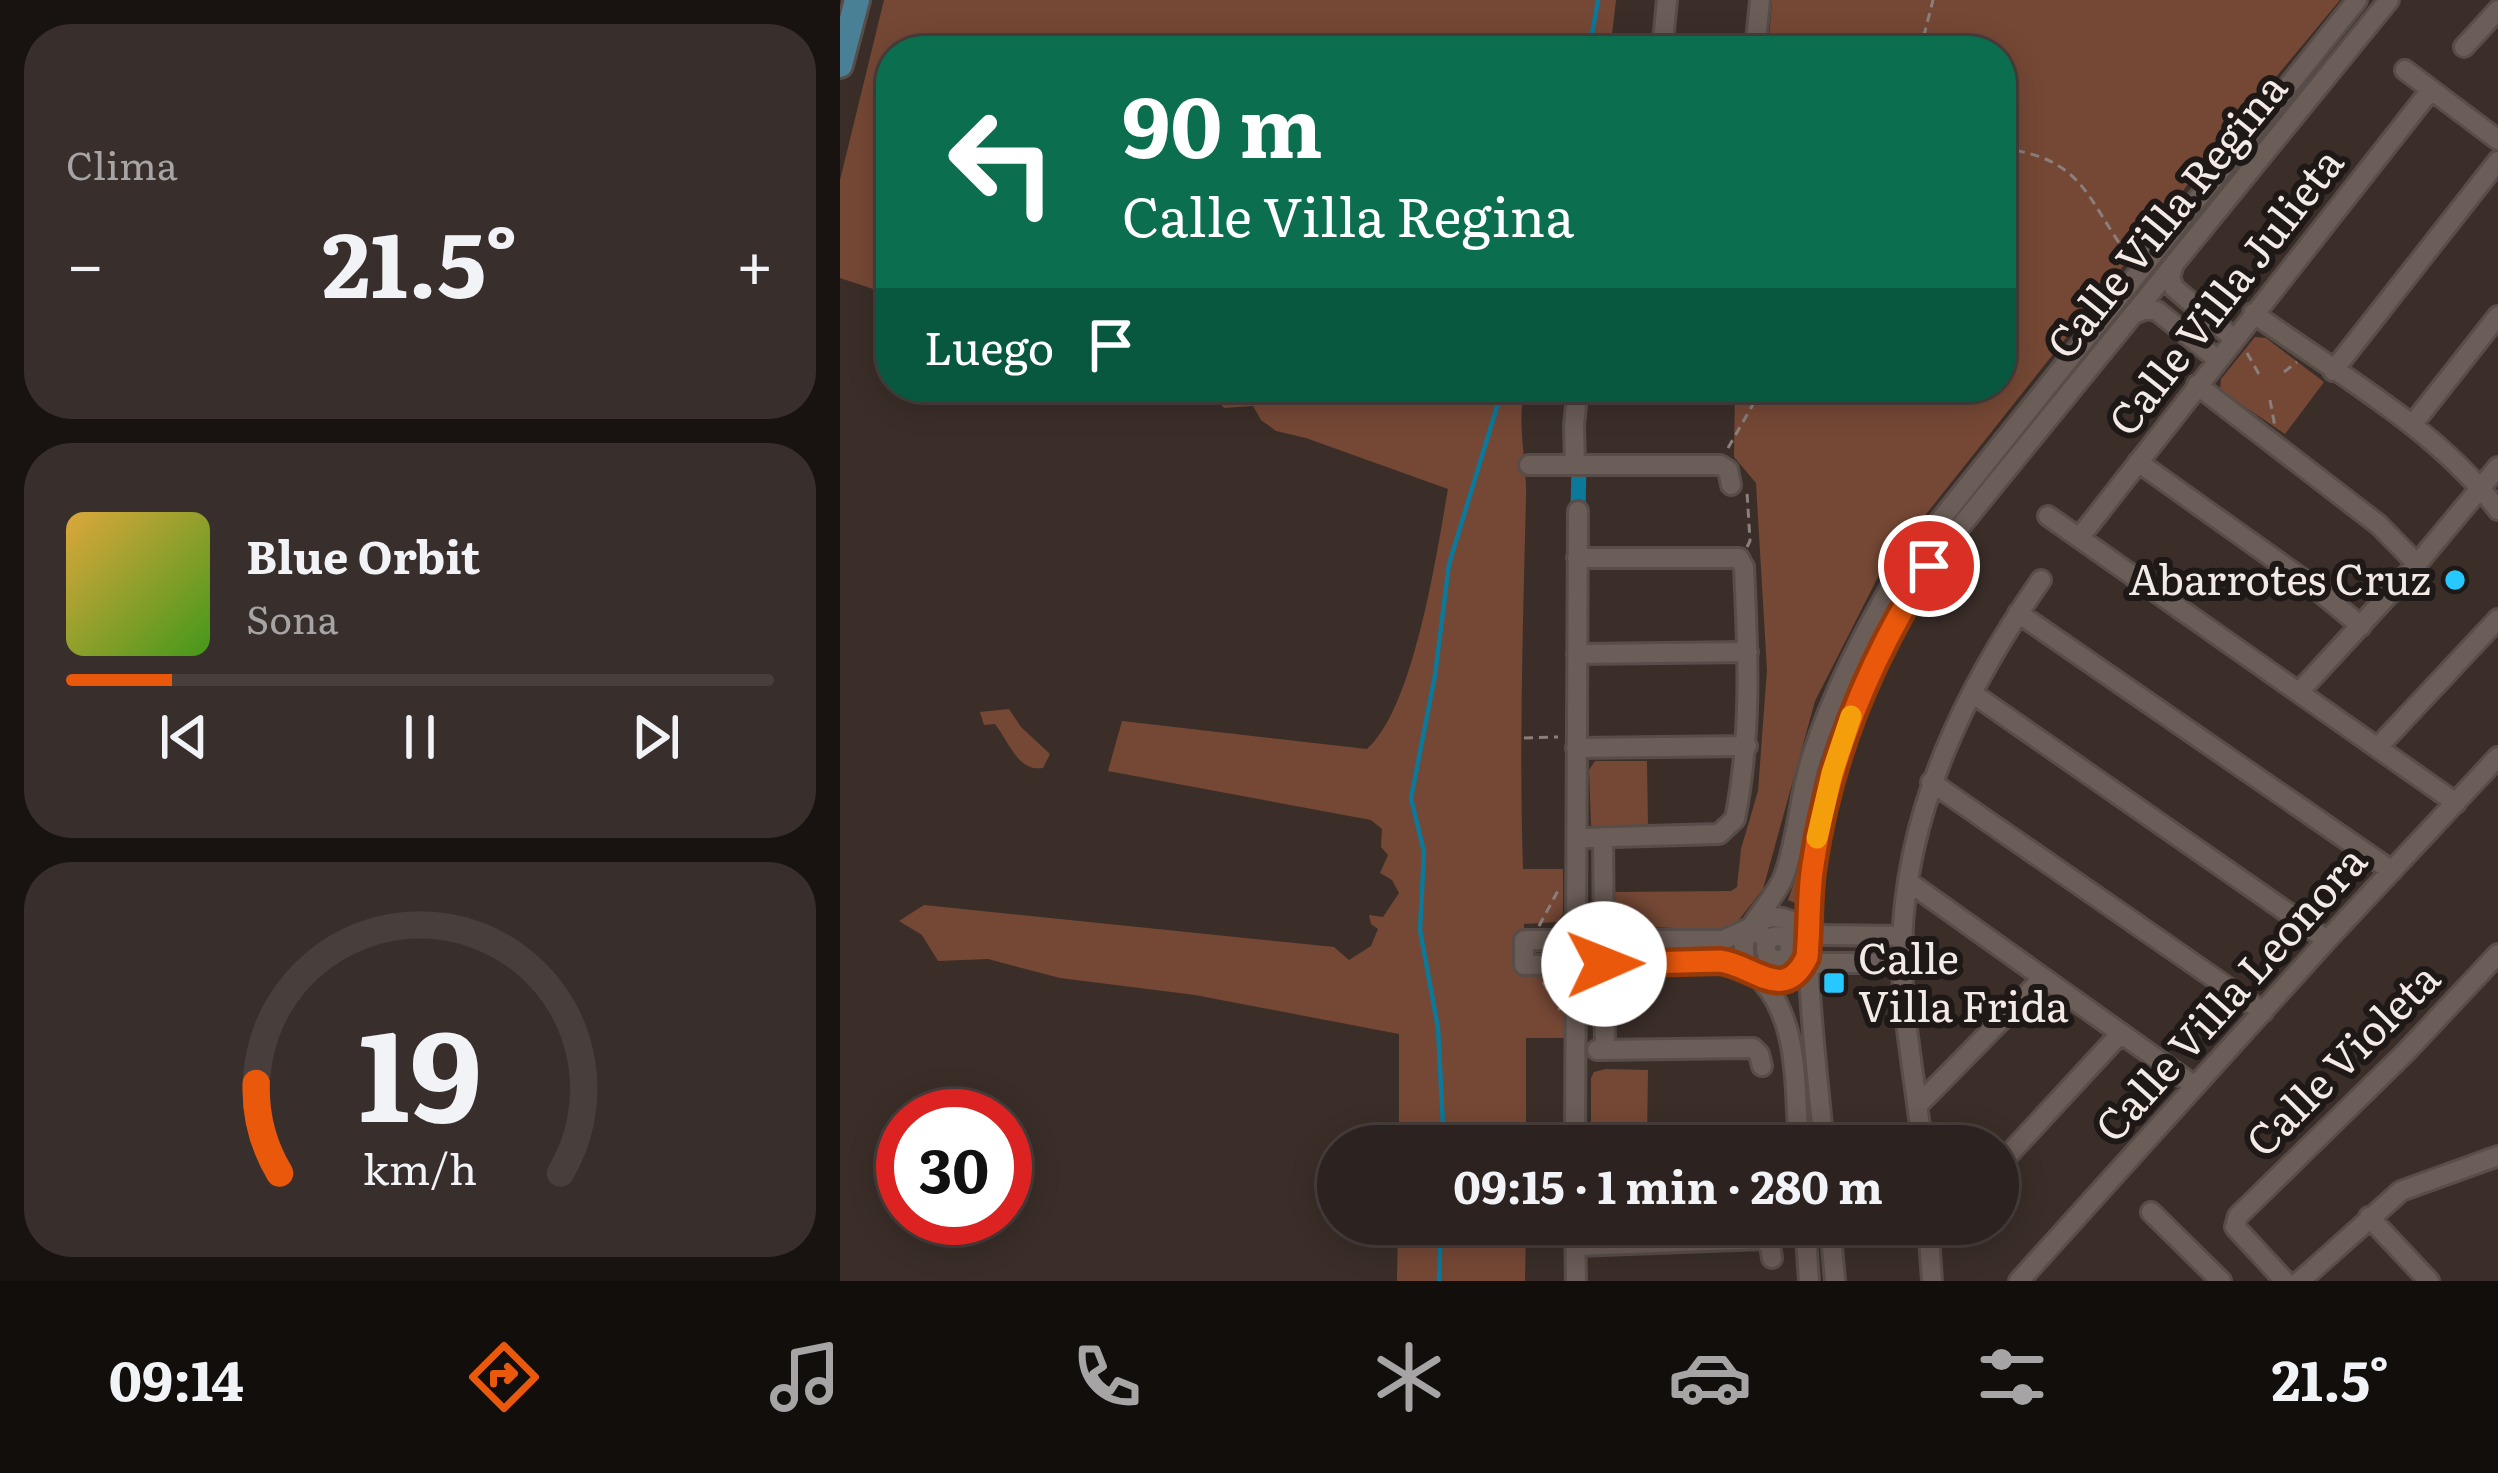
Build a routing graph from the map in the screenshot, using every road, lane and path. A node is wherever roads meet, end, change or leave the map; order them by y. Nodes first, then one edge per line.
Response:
1 (856, 0) edge
2 (1667, 0) edge
3 (1760, 0) edge
4 (1933, 0) edge
5 (2357, 0) edge
6 (2389, 0) edge
7 (2495, 18) edge
8 (1663, 36) edge
9 (1757, 36) edge
10 (1923, 36) edge
11 (2464, 46) dead end
12 (840, 65) edge
13 (2405, 70) dead end
14 (2430, 91) junction
15 (2498, 140) edge
16 (2016, 151) edge
17 (2498, 161) edge
18 (2159, 242) junction
19 (2174, 262) junction
20 (2153, 288) junction
21 (2111, 303) junction
22 (2498, 316) edge
23 (2130, 318) junction
24 (2243, 326) junction
25 (2217, 359) junction
26 (2333, 370) junction
27 (2260, 376) dead end
28 (2197, 385) junction
29 (2270, 400) dead end
30 (1576, 402) edge
31 (1757, 402) edge
32 (2412, 425) junction
33 (2269, 439) junction
34 (2138, 462) junction
35 (1575, 464) junction
36 (1529, 465) dead end
37 (2498, 467) edge
38 (1727, 476) junction
39 (2481, 488) junction
40 (2498, 510) edge
41 (1577, 511) dead end
42 (2048, 516) dead end
43 (2079, 538) junction
44 (1577, 558) junction
45 (1742, 563) junction
46 (2417, 564) junction
47 (2041, 580) dead end
48 (2018, 613) junction
49 (2498, 619) edge
50 (2361, 626) junction
51 (1748, 652) junction
52 (1577, 654) junction
53 (2299, 692) junction
54 (1972, 693) junction
55 (1524, 738) dead end
56 (1576, 742) junction
57 (1747, 746) junction
58 (2378, 747) junction
59 (2498, 757) edge
60 (1931, 782) junction
61 (2456, 803) junction
62 (1604, 837) junction
63 (1577, 838) junction
64 (2392, 871) junction
65 (1910, 883) junction
66 (1903, 936) junction
67 (2327, 940) junction
68 (1778, 948) junction
69 (1593, 951) junction
70 (2498, 954) edge
71 (1903, 963) junction
72 (2043, 978) junction
73 (2263, 1012) junction
74 (2121, 1033) junction
75 (1575, 1050) junction
76 (1605, 1050) junction
77 (1762, 1066) dead end
78 (2195, 1086) junction
79 (1918, 1105) junction
80 (1575, 1125) edge
81 (1797, 1125) edge
82 (1819, 1125) edge
83 (1920, 1125) edge
84 (2019, 1143) edge
85 (2498, 1156) edge
86 (2151, 1212) dead end
87 (2368, 1217) junction
88 (1806, 1245) edge
89 (1832, 1245) edge
90 (1930, 1245) edge
91 (1576, 1246) joint
92 (1772, 1258) dead end
93 (1576, 1281) edge
94 (1809, 1281) edge
95 (1835, 1281) edge
96 (1932, 1281) edge
97 (2019, 1281) edge
98 (2221, 1281) edge
99 (2285, 1281) edge
100 (2300, 1281) edge
101 (2429, 1281) edge

1 - 12 main road
2 - 8 street
3 - 9 street
4 - 10 path
5 - 18 street, Calle Villa Regina
6 - 19 street, Calle Villa Regina
7 - 11 street
13 - 14 street
14 - 15 street
14 - 24 street, Calle Villa Julieta
16 - 20 path
17 - 26 street
18 - 19 street
18 - 20 street, Calle Villa Regina
19 - 20 street
20 - 21 street, Calle Villa Regina
20 - 23 street, Calle Villa Regina
20 - 24 street
20 - 25 street
21 - 23 street
21 - 68 street, Calle Villa Regina
22 - 32 street
23 - 68 street, Calle Villa Regina
24 - 25 street, Calle Villa Julieta
24 - 26 street
24 - 27 path
25 - 28 street, Calle Villa Julieta
26 - 32 street
28 - 33 street
28 - 34 street, Calle Villa Julieta
29 - 33 path
30 - 35 street
31 - 38 path
32 - 39 street
33 - 46 street
34 - 43 street, Calle Villa Julieta
34 - 50 street
35 - 36 street
35 - 38 street
37 - 39 street
38 - 45 path
39 - 40 street
39 - 46 street
41 - 44 street
42 - 43 street
43 - 53 street
44 - 45 street
44 - 52 street
45 - 51 street
46 - 50 street
47 - 48 street
48 - 54 street
48 - 64 street
49 - 58 street
50 - 53 street
51 - 52 street
51 - 57 street
52 - 56 street
53 - 58 street
54 - 60 street
54 - 67 street
55 - 56 path
56 - 57 street
56 - 63 street
57 - 62 street
58 - 61 street
59 - 61 street, Calle Villa Leonora
60 - 65 street
60 - 73 street
61 - 64 street, Calle Villa Leonora
62 - 63 street
62 - 69 street
63 - 69 street
64 - 67 street, Calle Villa Leonora
65 - 66 street
65 - 72 street
66 - 68 street
66 - 71 street
67 - 73 street, Calle Villa Leonora
68 - 69 street
68 - 69 street
68 - 71 street
68 - 81 street
68 - 82 street, Calle Villa Regina
69 - 75 street
69 - 76 street
70 - 99 street, Calle Violeta
71 - 79 street
72 - 74 street
72 - 79 street
73 - 78 street, Calle Villa Leonora
74 - 78 street
74 - 84 street
75 - 76 street
75 - 80 street
76 - 77 street
78 - 97 street, Calle Villa Leonora
79 - 83 street
85 - 87 street
86 - 98 street
87 - 100 street
87 - 101 street
88 - 94 street
89 - 95 street
90 - 96 street
91 - 92 street
91 - 93 street

